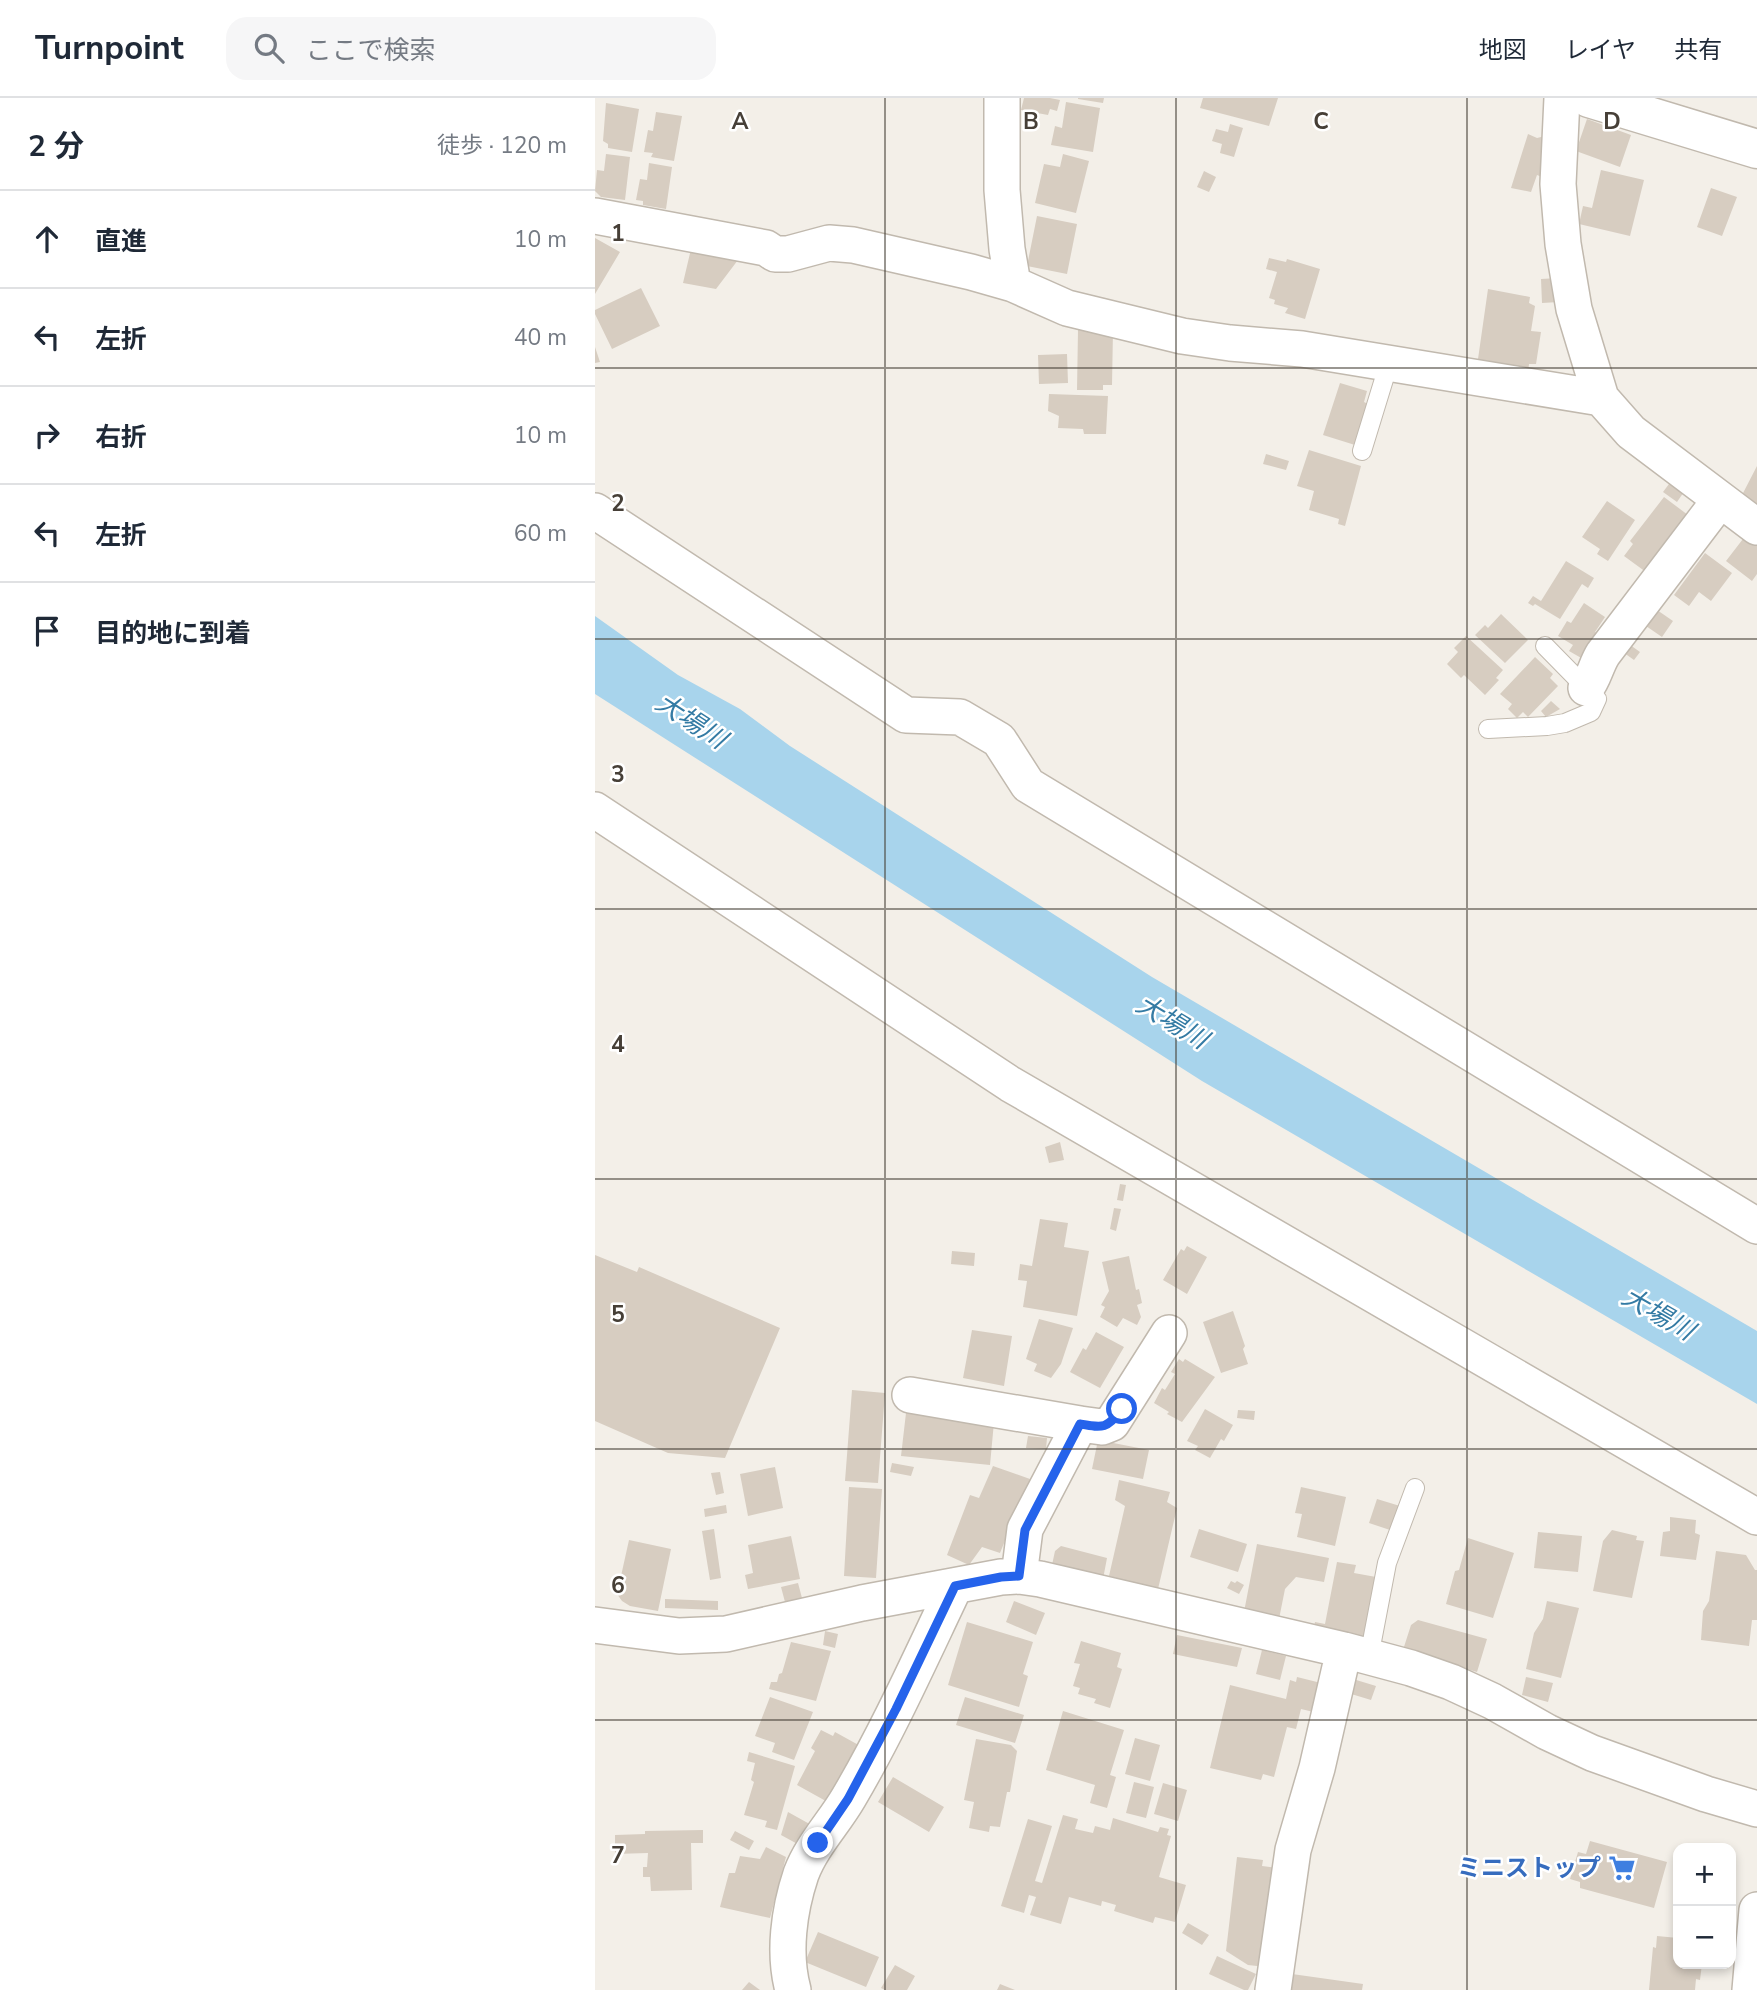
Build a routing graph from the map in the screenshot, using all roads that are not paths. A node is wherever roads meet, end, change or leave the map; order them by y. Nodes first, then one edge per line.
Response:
1 (1002, 98) edge
2 (1562, 98) edge
3 (1590, 98) edge
4 (1757, 149) edge
5 (595, 216) edge
6 (1013, 284) junction
7 (1389, 363) junction
8 (1601, 398) junction
9 (1362, 451) dead end
10 (1720, 500) junction
11 (595, 511) edge
12 (1757, 527) edge
13 (1545, 646) dead end
14 (1586, 688) junction
15 (1488, 729) dead end
16 (595, 810) edge
17 (1757, 1226) edge
18 (1169, 1333) dead end
19 (910, 1395) dead end
20 (1080, 1424) junction
21 (1415, 1488) dead end
22 (1757, 1517) edge
23 (1019, 1576) junction
24 (955, 1586) junction
25 (595, 1625) edge
26 (1356, 1653) junction
27 (1757, 1809) edge
28 (1757, 1910) edge
29 (793, 1990) edge
30 (1273, 1990) edge
31 (1750, 1990) edge

1 - 6 street
2 - 8 street
3 - 4 street
5 - 6 street
6 - 7 street
7 - 8 street
7 - 9 lane
8 - 10 street
10 - 12 street
10 - 14 street
11 - 17 street
13 - 14 lane
14 - 15 lane
16 - 22 street
18 - 20 street
19 - 20 street
20 - 23 street
21 - 26 lane
23 - 24 street
23 - 26 street
24 - 25 street
24 - 29 street
26 - 27 street
26 - 30 street
28 - 31 street

